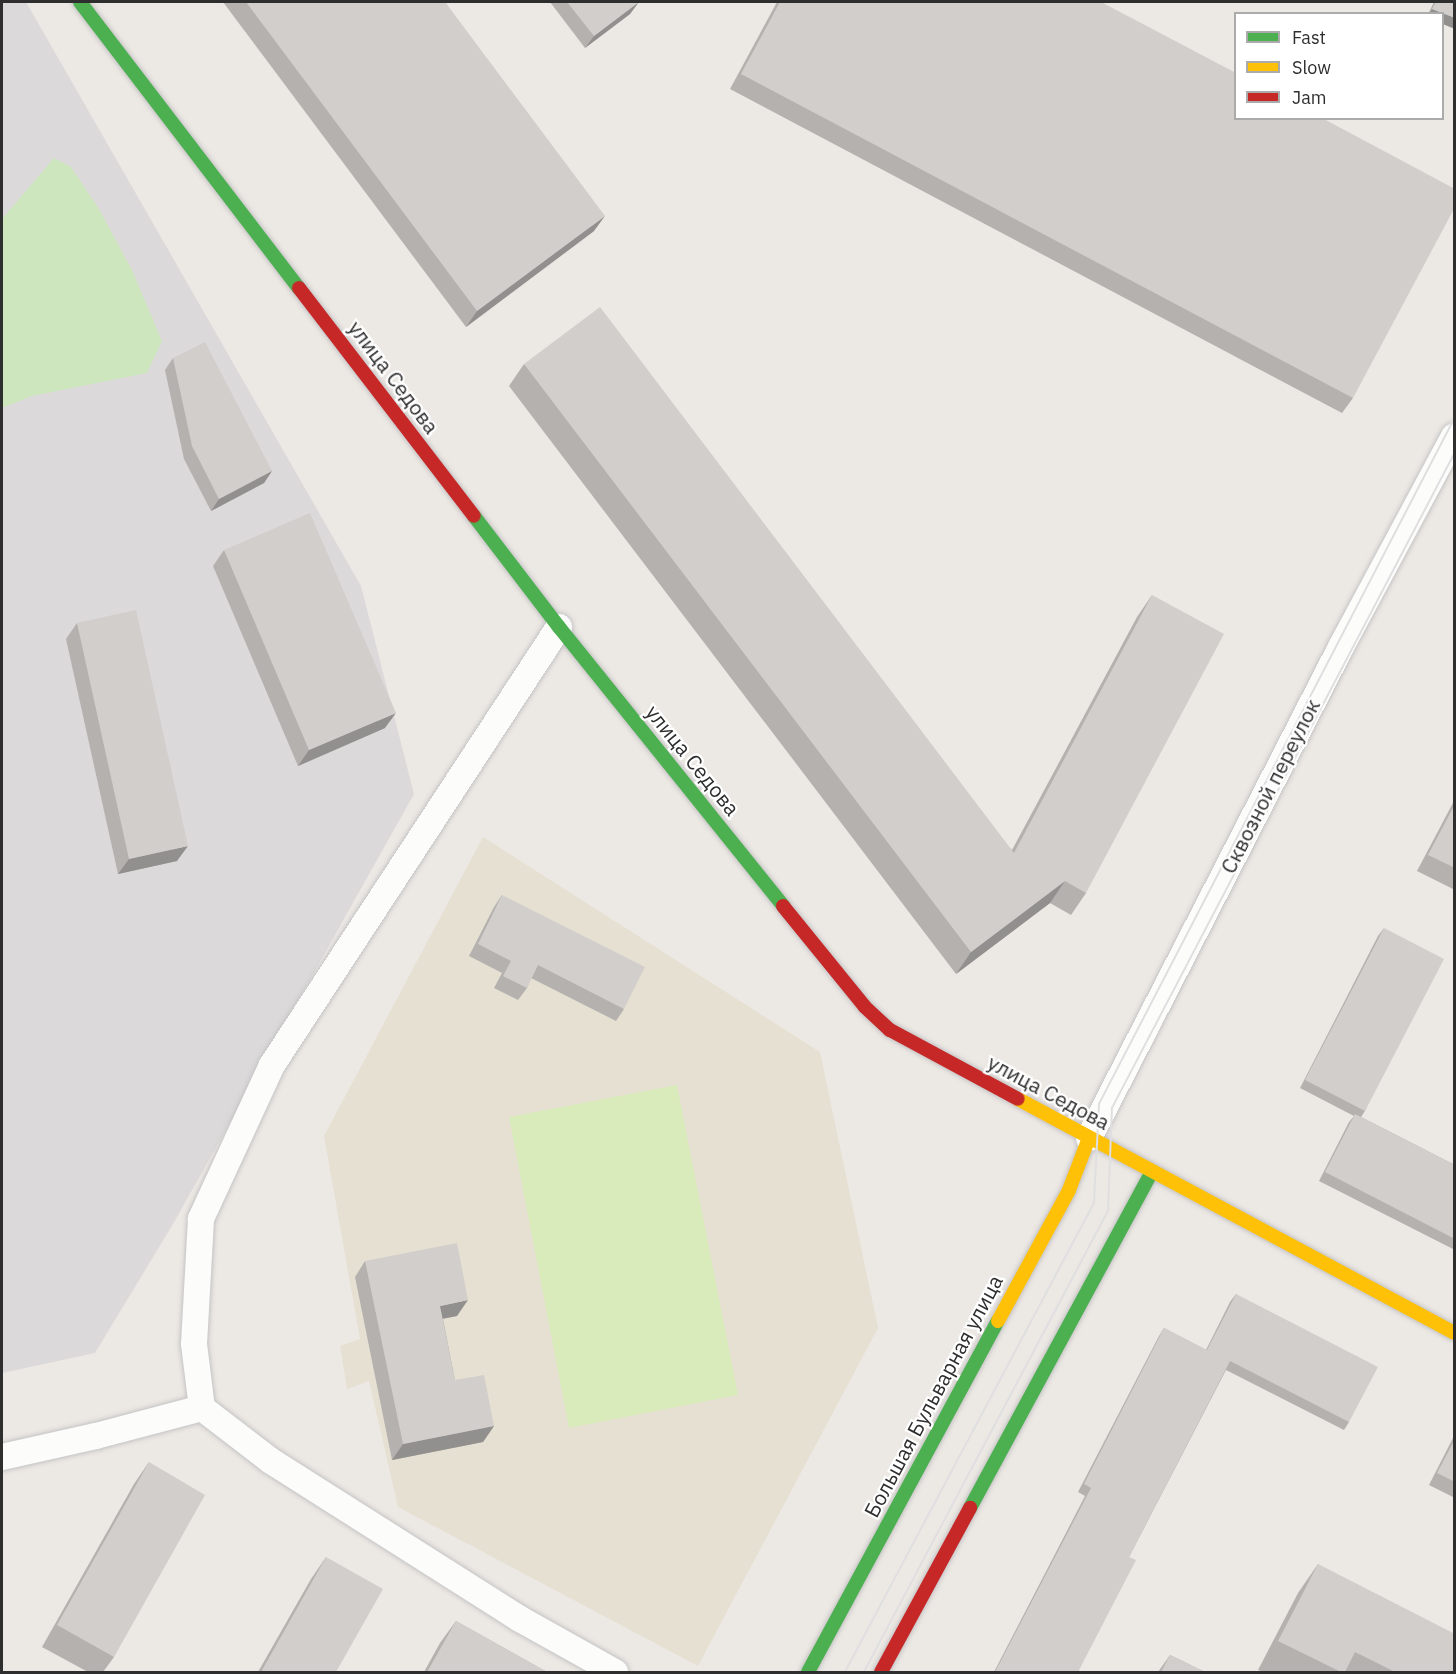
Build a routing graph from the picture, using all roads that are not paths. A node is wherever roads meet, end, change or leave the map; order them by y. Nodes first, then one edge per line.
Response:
1 (80, 2) edge
2 (1455, 436) edge
3 (559, 627) junction
4 (1089, 1138) junction
5 (1152, 1172) junction
6 (1455, 1333) edge
7 (201, 1408) junction
8 (2, 1456) edge
9 (615, 1672) edge
10 (808, 1672) edge
11 (881, 1672) edge

1 - 3 main road, улица Седова
2 - 4 street, Сквозной переулок
3 - 4 main road, улица Седова
3 - 7 street
4 - 5 main road, улица Седова
4 - 10 main road, Большая Бульварная улица
5 - 6 main road, улица Седова
5 - 11 main road
7 - 8 street
7 - 9 street

